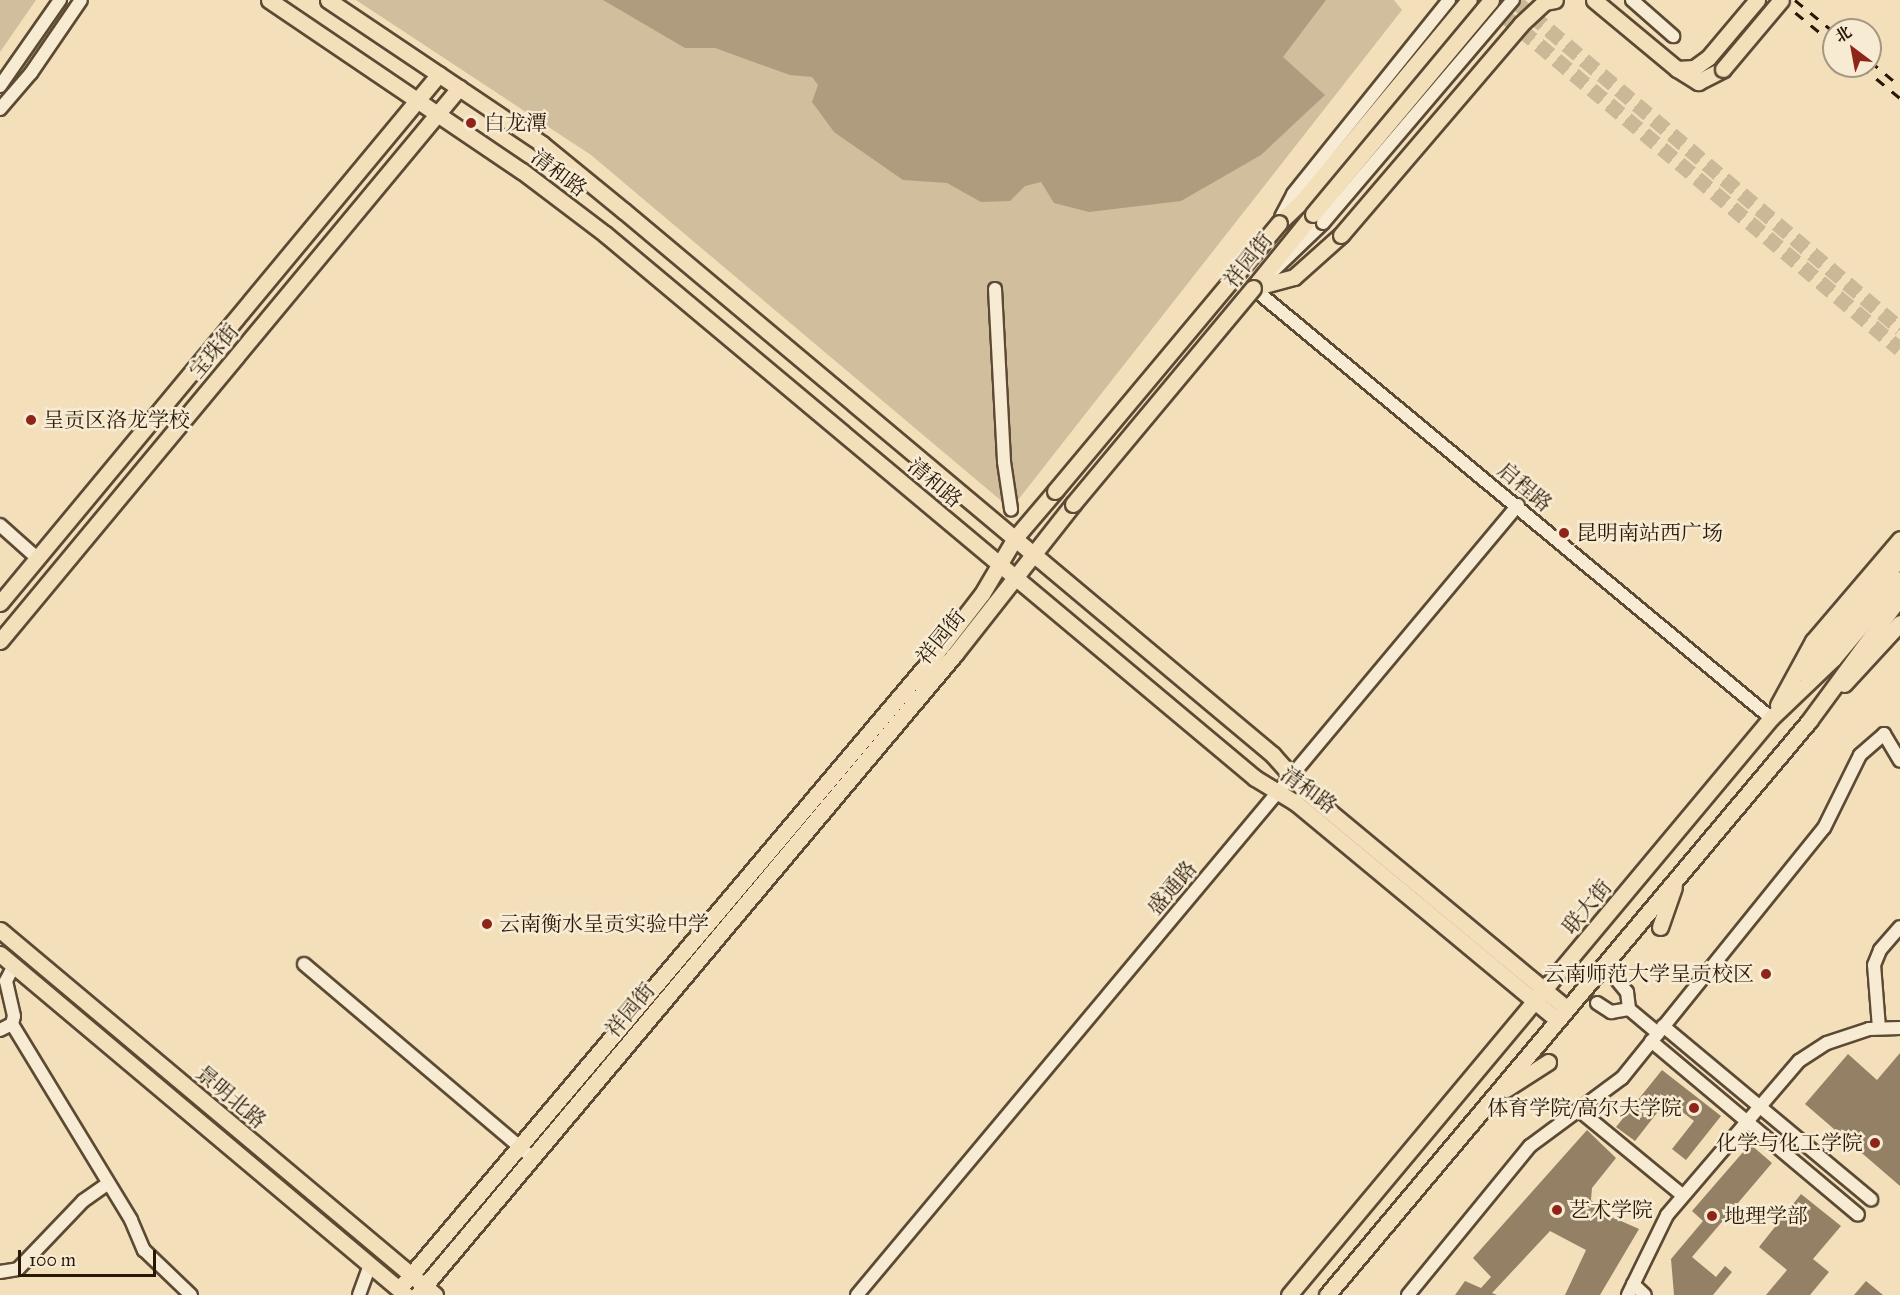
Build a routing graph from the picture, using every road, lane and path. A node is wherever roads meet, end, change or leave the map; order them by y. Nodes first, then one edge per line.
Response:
1 (60, 0) edge
2 (81, 0) edge
3 (268, 0) edge
4 (328, 0) edge
5 (1449, 0) edge
6 (1469, 0) edge
7 (1491, 0) edge
8 (1513, 0) edge
9 (1555, 0) edge
10 (1580, 0) edge
11 (1594, 0) edge
12 (1632, 0) edge
13 (1757, 0) edge
14 (1781, 0) edge
15 (1609, 12) junction
16 (1673, 36) dead end
17 (1677, 69) junction
18 (439, 74) junction
19 (0, 86) edge
20 (459, 88) junction
21 (419, 100) junction
22 (0, 109) edge
23 (439, 114) junction
24 (1279, 223) junction
25 (1253, 288) junction
26 (995, 289) dead end
27 (1518, 506) junction
28 (1011, 509) dead end
29 (0, 525) edge
30 (1015, 538) junction
31 (1900, 539) edge
32 (1033, 553) junction
33 (37, 558) junction
34 (1900, 558) edge
35 (1000, 565) junction
36 (1015, 578) junction
37 (1900, 579) edge
38 (1900, 597) edge
39 (0, 603) edge
40 (1900, 623) edge
41 (0, 640) edge
42 (1771, 718) junction
43 (1809, 721) junction
44 (1900, 761) edge
45 (1292, 776) junction
46 (1278, 792) junction
47 (1679, 875) junction
48 (1659, 927) dead end
49 (1900, 927) edge
50 (0, 930) edge
51 (0, 954) edge
52 (304, 964) dead end
53 (14, 965) junction
54 (1616, 979) dead end
55 (1540, 997) junction
56 (1597, 1003) dead end
57 (1629, 1009) junction
58 (1562, 1015) junction
59 (12, 1024) junction
60 (1879, 1028) junction
61 (1900, 1028) edge
62 (0, 1030) edge
63 (1657, 1033) junction
64 (1548, 1062) dead end
65 (1491, 1099) junction
66 (1758, 1104) junction
67 (1579, 1110) junction
68 (1745, 1119) junction
69 (527, 1153) junction
70 (106, 1185) junction
71 (1682, 1196) junction
72 (1871, 1199) dead end
73 (1858, 1215) dead end
74 (370, 1265) junction
75 (0, 1272) edge
76 (411, 1275) junction
77 (1631, 1289) edge
78 (402, 1292) edge
79 (425, 1292) edge
80 (191, 1295) edge
81 (359, 1295) edge
82 (857, 1295) edge
83 (1289, 1295) edge
84 (1327, 1295) edge
85 (1408, 1295) edge
86 (1645, 1295) edge

1 - 19 street
2 - 22 street
3 - 21 main road, 清和路
4 - 18 main road, 清和路
5 - 24 street
6 - 24 main road, 祥园街
7 - 25 main road, 祥园街, bridge
8 - 25 street, bridge
9 - 25 main road, bridge
10 - 15 main road
11 - 15 main road
12 - 16 street
13 - 17 main road
14 - 17 main road, bridge
15 - 17 main road
18 - 20 main road, 清和路
18 - 21 main road, 宝珠街
20 - 23 main road, 宝珠街
20 - 30 main road, 清和路
21 - 23 main road, 清和路
21 - 33 main road, 宝珠街
23 - 35 main road, 清和路
23 - 41 main road, 宝珠街
24 - 30 main road, 祥园街, bridge
25 - 27 street, 启程路
25 - 32 main road, 祥园街, bridge
26 - 28 street
27 - 42 street, 启程路
27 - 45 street, 盛通路
29 - 33 street
30 - 32 main road, 清和路
30 - 35 main road, 祥园街
31 - 42 main road
32 - 36 main road, 祥园街
32 - 45 main road, 清和路
33 - 39 main road, 宝珠街
34 - 42 main road
35 - 36 main road, 清和路
35 - 69 main road, 祥园街
36 - 46 main road, 清和路
36 - 69 main road, 祥园街
37 - 42 main road, 联大街
38 - 43 main road
40 - 43 main road
42 - 55 main road, 联大街
43 - 47 main road
44 - 63 street
45 - 46 street, 盛通路
45 - 55 main road, 清和路
46 - 55 main road, 清和路
46 - 82 street, 盛通路
47 - 48 main road
47 - 58 main road
49 - 60 street
50 - 76 main road, 景明北路
51 - 53 main road, 景明北路
52 - 69 street
53 - 59 street
53 - 74 main road, 景明北路
54 - 57 street
55 - 58 main road, 清和路
55 - 83 main road, 联大街
56 - 57 street
57 - 63 street
58 - 65 main road
59 - 62 street
59 - 70 street
60 - 61 street
60 - 66 street
63 - 66 street
63 - 67 street
63 - 68 street
64 - 65 main road
65 - 84 main road
66 - 68 street
66 - 72 street
67 - 71 street
67 - 85 street
68 - 71 street
68 - 73 street
69 - 76 main road, 祥园街
69 - 79 main road, 祥园街
70 - 75 street
70 - 80 street
71 - 77 street
74 - 78 main road, 景明北路
74 - 81 street
76 - 78 main road, 祥园街
76 - 79 main road, 景明北路
77 - 86 street

